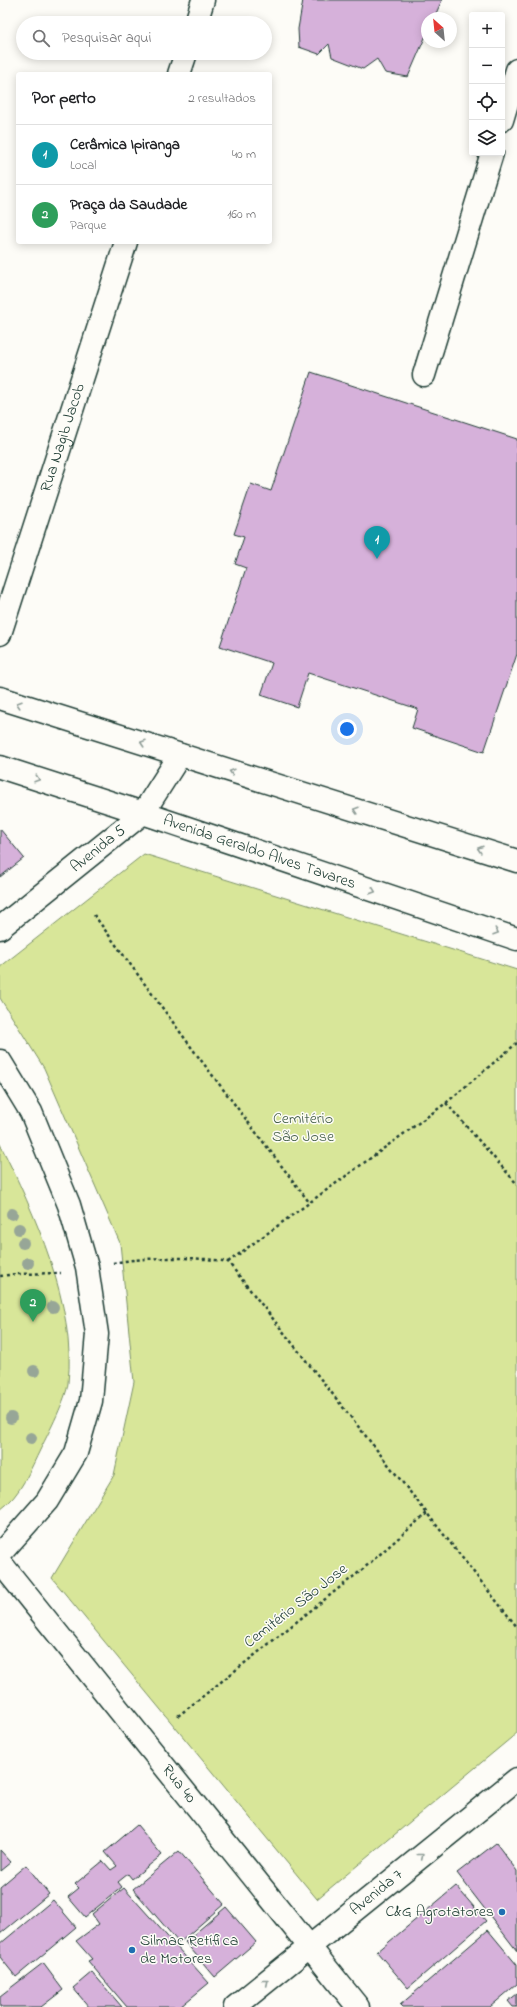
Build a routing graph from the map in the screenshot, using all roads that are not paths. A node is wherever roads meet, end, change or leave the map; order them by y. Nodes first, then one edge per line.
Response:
1 (203, 0) edge
2 (198, 16) edge
3 (184, 60) edge
4 (517, 70) edge
5 (180, 72) edge
6 (505, 110) edge
7 (491, 156) edge
8 (125, 244) edge
9 (424, 375) dead end
10 (0, 634) edge
11 (0, 698) edge
12 (180, 755) junction
13 (0, 767) edge
14 (142, 813) junction
15 (517, 861) edge
16 (0, 928) edge
17 (517, 939) edge
18 (0, 1061) edge
19 (0, 1554) edge
20 (0, 1562) edge
21 (517, 1779) edge
22 (309, 1947) junction
23 (235, 2007) edge
24 (358, 2007) edge

1 - 2 street
3 - 5 street
4 - 6 street
7 - 9 street
8 - 10 street, Rua Nagib Jacob
12 -> 11 street
12 - 14 street, Avenida 5
15 -> 12 street
13 -> 14 street, Avenida Geraldo Alves Tavares
14 - 16 street, Avenida 5
14 -> 17 street, Avenida Geraldo Alves Tavares
18 - 19 street
20 - 22 street, Rua 40
22 -> 21 street, Avenida 7
23 -> 22 street, Avenida 7
22 - 24 street, Rua 40

